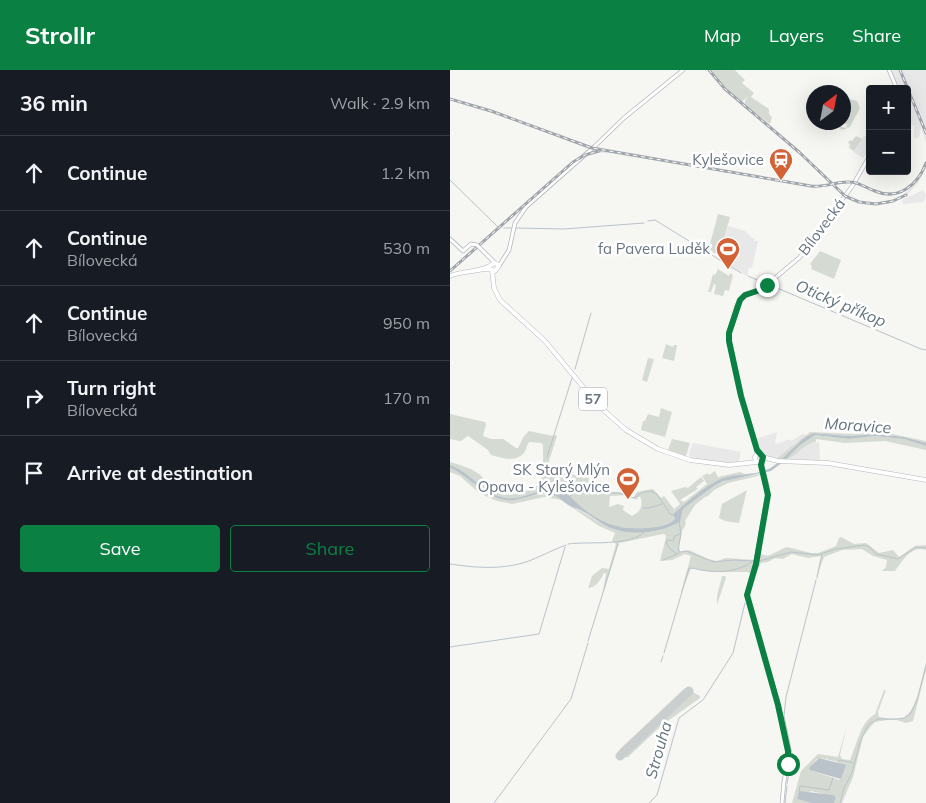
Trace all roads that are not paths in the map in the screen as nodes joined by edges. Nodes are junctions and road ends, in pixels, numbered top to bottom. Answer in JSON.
{"nodes":[{"id":1,"x":683,"y":70,"type":"edge"},
{"id":2,"x":890,"y":70,"type":"edge"},
{"id":3,"x":896,"y":85,"type":"edge"},
{"id":4,"x":866,"y":162,"type":"edge"},
{"id":5,"x":450,"y":239,"type":"edge"},
{"id":6,"x":494,"y":266,"type":"junction"},
{"id":7,"x":450,"y":276,"type":"edge"},
{"id":8,"x":759,"y":460,"type":"junction"},
{"id":9,"x":926,"y":480,"type":"edge"},
{"id":10,"x":782,"y":803,"type":"edge"}],
"edges":[{"from":1,"to":6,"type":"main road"},
{"from":2,"to":3,"type":"main road"},
{"from":4,"to":8,"type":"main road","name":"Bílovecká"},
{"from":5,"to":6,"type":"main road"},
{"from":6,"to":7,"type":"main road"},
{"from":6,"to":8,"type":"main road","number":"57"},
{"from":8,"to":9,"type":"main road"},
{"from":8,"to":10,"type":"main road","name":"Bílovecká"}]}
